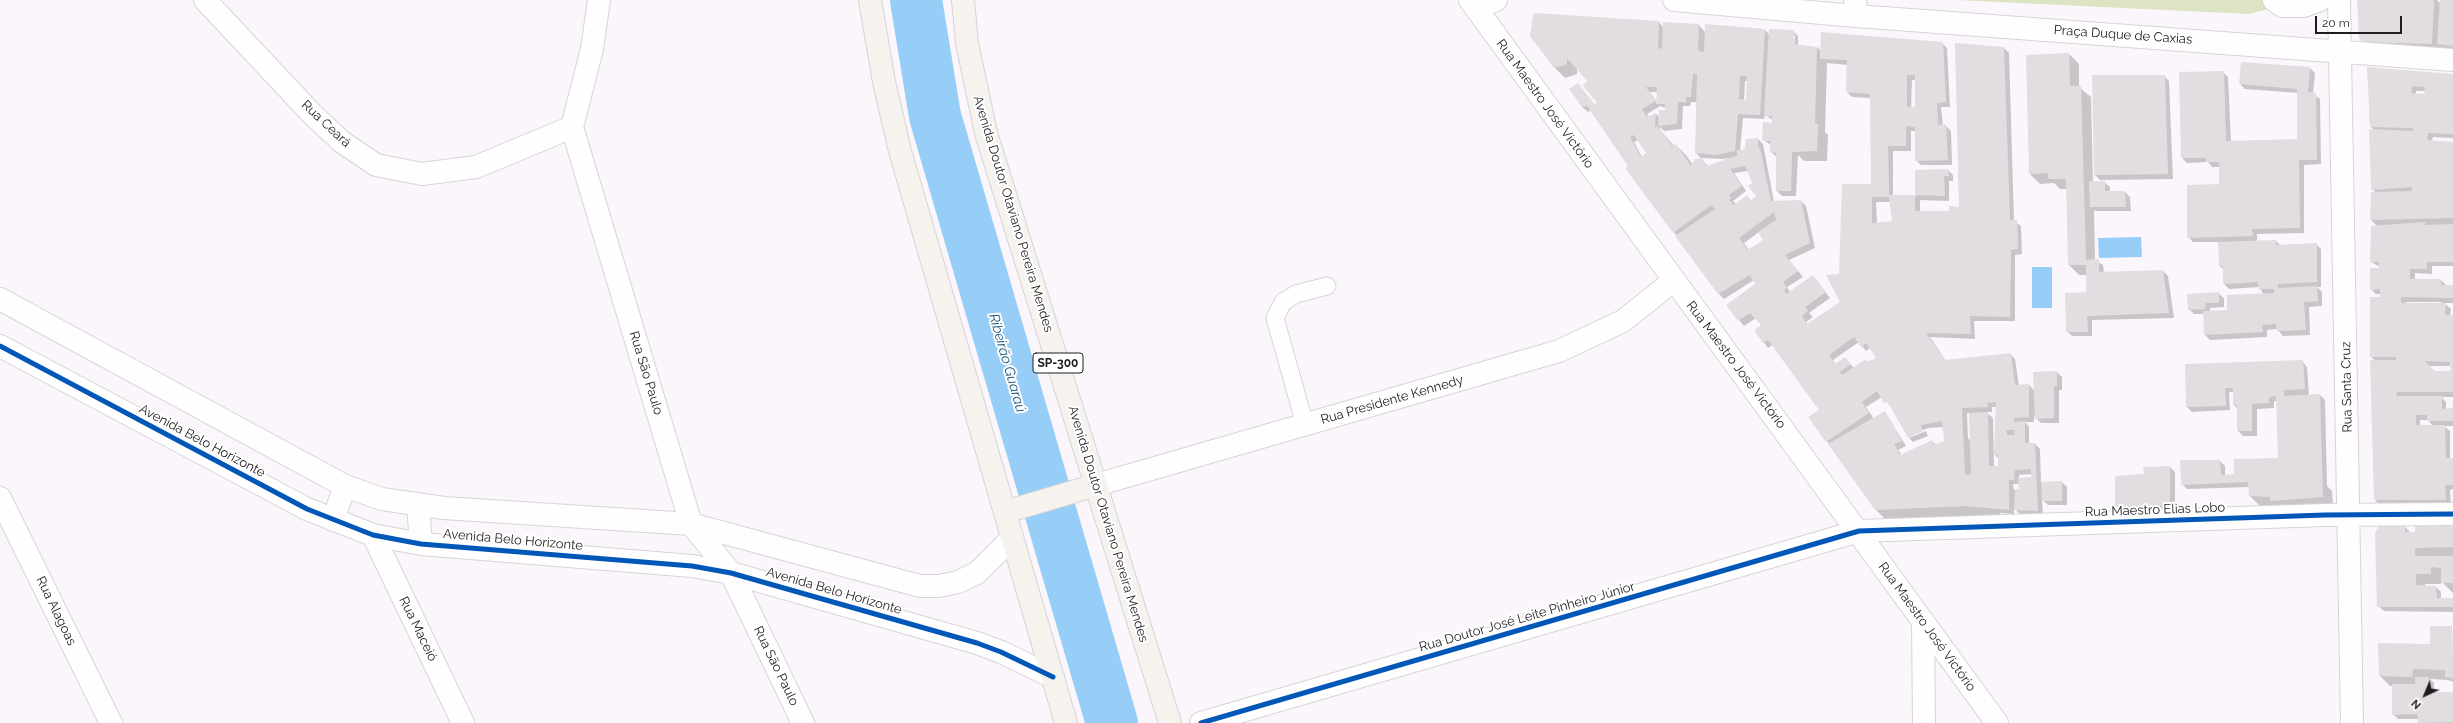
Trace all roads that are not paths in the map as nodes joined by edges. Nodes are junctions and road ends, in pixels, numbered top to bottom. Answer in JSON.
{"nodes":[{"id":1,"x":205,"y":0,"type":"edge"},
{"id":2,"x":599,"y":0,"type":"edge"},
{"id":3,"x":870,"y":0,"type":"edge"},
{"id":4,"x":963,"y":0,"type":"edge"},
{"id":5,"x":1496,"y":0,"type":"edge"},
{"id":6,"x":1674,"y":0,"type":"edge"},
{"id":7,"x":2274,"y":0,"type":"edge"},
{"id":8,"x":2320,"y":0,"type":"edge"},
{"id":9,"x":2339,"y":0,"type":"edge"},
{"id":10,"x":1473,"y":4,"type":"edge"},
{"id":11,"x":1855,"y":8,"type":"edge"},
{"id":12,"x":2340,"y":52,"type":"junction"},
{"id":13,"x":2453,"y":60,"type":"edge"},
{"id":14,"x":572,"y":127,"type":"junction"},
{"id":15,"x":1673,"y":281,"type":"junction"},
{"id":16,"x":1327,"y":286,"type":"dead end"},
{"id":17,"x":0,"y":299,"type":"edge"},
{"id":18,"x":0,"y":346,"type":"edge"},
{"id":19,"x":1305,"y":425,"type":"junction"},
{"id":20,"x":1096,"y":485,"type":"junction"},
{"id":21,"x":345,"y":486,"type":"junction"},
{"id":22,"x":0,"y":498,"type":"edge"},
{"id":23,"x":418,"y":504,"type":"junction"},
{"id":24,"x":1004,"y":512,"type":"junction"},
{"id":25,"x":2453,"y":514,"type":"edge"},
{"id":26,"x":2349,"y":515,"type":"junction"},
{"id":27,"x":333,"y":520,"type":"junction"},
{"id":28,"x":691,"y":524,"type":"junction"},
{"id":29,"x":1859,"y":531,"type":"junction"},
{"id":30,"x":373,"y":535,"type":"junction"},
{"id":31,"x":1012,"y":538,"type":"junction"},
{"id":32,"x":421,"y":544,"type":"junction"},
{"id":33,"x":731,"y":573,"type":"junction"},
{"id":34,"x":1923,"y":620,"type":"junction"},
{"id":35,"x":1053,"y":677,"type":"junction"},
{"id":36,"x":111,"y":723,"type":"edge"},
{"id":37,"x":463,"y":723,"type":"edge"},
{"id":38,"x":803,"y":723,"type":"edge"},
{"id":39,"x":1066,"y":723,"type":"edge"},
{"id":40,"x":1170,"y":723,"type":"edge"},
{"id":41,"x":1201,"y":723,"type":"edge"},
{"id":42,"x":1924,"y":723,"type":"edge"},
{"id":43,"x":1997,"y":723,"type":"edge"},
{"id":44,"x":2352,"y":723,"type":"edge"}],
"edges":[{"from":1,"to":14,"type":"street","name":"Rua Ceará"},
{"from":2,"to":14,"type":"street"},
{"from":3,"to":24,"type":"main road"},
{"from":4,"to":20,"type":"main road","name":"Avenida Doutor Otaviano Pereira Mendes","number":"SP-300"},
{"from":5,"to":10,"type":"street"},
{"from":6,"to":11,"type":"street","name":"Praça Duque de Caxias"},
{"from":7,"to":8,"type":"street"},
{"from":9,"to":12,"type":"street"},
{"from":10,"to":15,"type":"street","name":"Rua Maestro José Victório"},
{"from":11,"to":12,"type":"street","name":"Praça Duque de Caxias"},
{"from":12,"to":13,"type":"street","name":"Praça Duque de Caxias"},
{"from":12,"to":26,"type":"street","name":"Rua Santa Cruz"},
{"from":14,"to":28,"type":"street","name":"Rua São Paulo"},
{"from":15,"to":19,"type":"street","name":"Rua Presidente Kennedy"},
{"from":15,"to":29,"type":"street","name":"Rua Maestro José Victório"},
{"from":16,"to":19,"type":"lane"},
{"from":17,"to":21,"type":"street","name":"Avenida Belo Horizonte"},
{"from":18,"to":27,"type":"street","name":"Avenida Belo Horizonte"},
{"from":19,"to":20,"type":"street","name":"Rua Presidente Kennedy"},
{"from":20,"to":24,"type":"main road"},
{"from":20,"to":40,"type":"main road","name":"Avenida Doutor Otaviano Pereira Mendes","number":"SP-300"},
{"from":21,"to":23,"type":"street","name":"Avenida Belo Horizonte"},
{"from":21,"to":27,"type":"street"},
{"from":22,"to":36,"type":"street","name":"Rua Alagoas"},
{"from":23,"to":28,"type":"street","name":"Avenida Belo Horizonte"},
{"from":23,"to":32,"type":"street"},
{"from":24,"to":31,"type":"main road"},
{"from":25,"to":26,"type":"street","name":"Rua Maestro Elias Lobo"},
{"from":26,"to":29,"type":"street","name":"Rua Maestro Elias Lobo"},
{"from":26,"to":44,"type":"street","name":"Rua Santa Cruz"},
{"from":27,"to":30,"type":"street","name":"Avenida Belo Horizonte"},
{"from":28,"to":31,"type":"street","name":"Avenida Belo Horizonte"},
{"from":28,"to":33,"type":"street","name":"Rua São Paulo"},
{"from":29,"to":34,"type":"street","name":"Rua Maestro José Victório"},
{"from":29,"to":41,"type":"street","name":"Rua Doutor José Leite Pinheiro Júnior"},
{"from":30,"to":32,"type":"street","name":"Avenida Belo Horizonte"},
{"from":30,"to":37,"type":"street","name":"Rua Maceió"},
{"from":31,"to":35,"type":"main road"},
{"from":32,"to":33,"type":"street","name":"Avenida Belo Horizonte"},
{"from":33,"to":35,"type":"street","name":"Avenida Belo Horizonte"},
{"from":33,"to":38,"type":"street","name":"Rua São Paulo"},
{"from":34,"to":42,"type":"street"},
{"from":34,"to":43,"type":"street","name":"Rua Maestro José Victório"},
{"from":35,"to":39,"type":"main road"}]}
